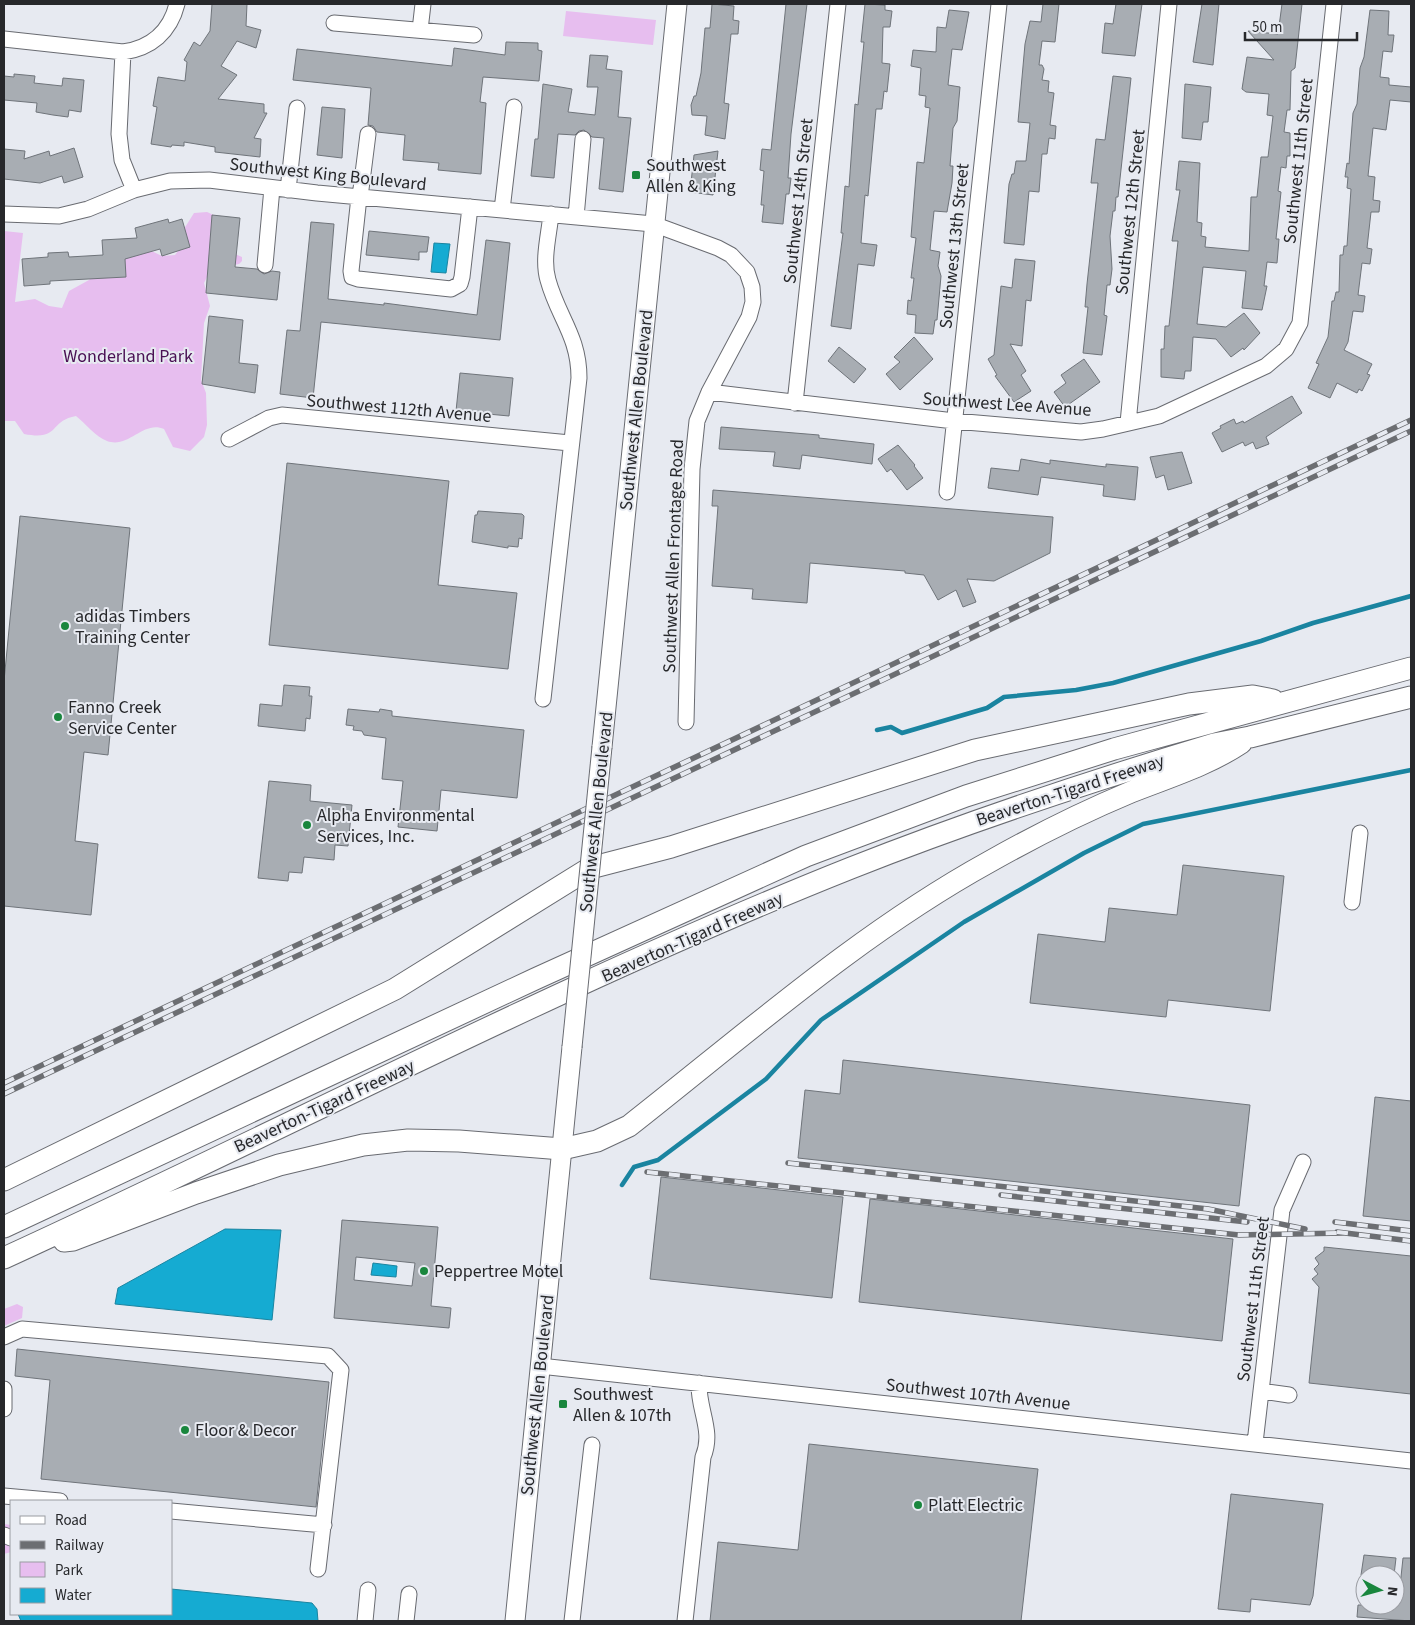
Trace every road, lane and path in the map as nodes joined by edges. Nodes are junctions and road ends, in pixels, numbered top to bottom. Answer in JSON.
{"nodes":[{"id":1,"x":177,"y":4,"type":"edge"},
{"id":2,"x":423,"y":4,"type":"edge"},
{"id":3,"x":674,"y":4,"type":"edge"},
{"id":4,"x":838,"y":4,"type":"edge"},
{"id":5,"x":999,"y":4,"type":"edge"},
{"id":6,"x":1169,"y":4,"type":"edge"},
{"id":7,"x":1334,"y":4,"type":"edge"},
{"id":8,"x":334,"y":23,"type":"dead end"},
{"id":9,"x":420,"y":30,"type":"junction"},
{"id":10,"x":474,"y":35,"type":"dead end"},
{"id":11,"x":4,"y":39,"type":"edge"},
{"id":12,"x":123,"y":52,"type":"junction"},
{"id":13,"x":514,"y":106,"type":"dead end"},
{"id":14,"x":297,"y":108,"type":"dead end"},
{"id":15,"x":368,"y":134,"type":"dead end"},
{"id":16,"x":583,"y":139,"type":"dead end"},
{"id":17,"x":272,"y":188,"type":"junction"},
{"id":18,"x":134,"y":190,"type":"junction"},
{"id":19,"x":288,"y":190,"type":"junction"},
{"id":20,"x":359,"y":197,"type":"junction"},
{"id":21,"x":470,"y":207,"type":"junction"},
{"id":22,"x":502,"y":210,"type":"junction"},
{"id":23,"x":4,"y":214,"type":"edge"},
{"id":24,"x":551,"y":214,"type":"junction"},
{"id":25,"x":576,"y":217,"type":"junction"},
{"id":26,"x":654,"y":224,"type":"junction"},
{"id":27,"x":264,"y":265,"type":"dead end"},
{"id":28,"x":1300,"y":323,"type":"joint"},
{"id":29,"x":709,"y":392,"type":"junction"},
{"id":30,"x":795,"y":403,"type":"junction"},
{"id":31,"x":954,"y":422,"type":"junction"},
{"id":32,"x":1128,"y":423,"type":"junction"},
{"id":33,"x":229,"y":439,"type":"dead end"},
{"id":34,"x":570,"y":443,"type":"junction"},
{"id":35,"x":947,"y":492,"type":"dead end"},
{"id":36,"x":1411,"y":668,"type":"edge"},
{"id":37,"x":1411,"y":696,"type":"edge"},
{"id":38,"x":543,"y":699,"type":"dead end"},
{"id":39,"x":1286,"y":702,"type":"junction"},
{"id":40,"x":686,"y":722,"type":"dead end"},
{"id":41,"x":1250,"y":737,"type":"junction"},
{"id":42,"x":1360,"y":833,"type":"dead end"},
{"id":43,"x":590,"y":868,"type":"junction"},
{"id":44,"x":1352,"y":902,"type":"dead end"},
{"id":45,"x":562,"y":1149,"type":"junction"},
{"id":46,"x":1303,"y":1162,"type":"dead end"},
{"id":47,"x":4,"y":1180,"type":"edge"},
{"id":48,"x":4,"y":1227,"type":"edge"},
{"id":49,"x":31,"y":1246,"type":"junction"},
{"id":50,"x":4,"y":1258,"type":"edge"},
{"id":51,"x":4,"y":1337,"type":"edge"},
{"id":52,"x":540,"y":1366,"type":"junction"},
{"id":53,"x":699,"y":1383,"type":"junction"},
{"id":54,"x":4,"y":1389,"type":"edge"},
{"id":55,"x":1261,"y":1391,"type":"junction"},
{"id":56,"x":1289,"y":1395,"type":"dead end"},
{"id":57,"x":4,"y":1409,"type":"edge"},
{"id":58,"x":592,"y":1444,"type":"dead end"},
{"id":59,"x":1255,"y":1444,"type":"junction"},
{"id":60,"x":1411,"y":1461,"type":"edge"},
{"id":61,"x":4,"y":1496,"type":"edge"},
{"id":62,"x":49,"y":1500,"type":"edge"},
{"id":63,"x":172,"y":1511,"type":"edge"},
{"id":64,"x":324,"y":1525,"type":"junction"},
{"id":65,"x":318,"y":1568,"type":"dead end"},
{"id":66,"x":368,"y":1590,"type":"dead end"},
{"id":67,"x":409,"y":1594,"type":"dead end"},
{"id":68,"x":365,"y":1621,"type":"edge"},
{"id":69,"x":406,"y":1621,"type":"edge"},
{"id":70,"x":515,"y":1621,"type":"edge"},
{"id":71,"x":572,"y":1621,"type":"edge"},
{"id":72,"x":685,"y":1621,"type":"edge"}],
"edges":[{"from":1,"to":12,"type":"street"},
{"from":2,"to":9,"type":"street"},
{"from":3,"to":26,"type":"main road","name":"Southwest Allen Boulevard"},
{"from":4,"to":30,"type":"street","name":"Southwest 14th Street"},
{"from":5,"to":31,"type":"street","name":"Southwest 13th Street"},
{"from":6,"to":32,"type":"street","name":"Southwest 12th Street"},
{"from":7,"to":28,"type":"street","name":"Southwest 11th Street"},
{"from":8,"to":9,"type":"street"},
{"from":9,"to":10,"type":"street"},
{"from":11,"to":12,"type":"street"},
{"from":12,"to":18,"type":"street"},
{"from":13,"to":22,"type":"street"},
{"from":14,"to":19,"type":"street"},
{"from":15,"to":20,"type":"street"},
{"from":16,"to":25,"type":"street"},
{"from":17,"to":18,"type":"street","name":"Southwest King Boulevard"},
{"from":17,"to":19,"type":"street","name":"Southwest King Boulevard"},
{"from":17,"to":27,"type":"street"},
{"from":18,"to":23,"type":"street","name":"Southwest King Boulevard"},
{"from":19,"to":20,"type":"street","name":"Southwest King Boulevard"},
{"from":20,"to":21,"type":"street","name":"Southwest King Boulevard"},
{"from":20,"to":21,"type":"street"},
{"from":21,"to":22,"type":"street","name":"Southwest King Boulevard"},
{"from":22,"to":24,"type":"street","name":"Southwest King Boulevard"},
{"from":24,"to":25,"type":"street","name":"Southwest King Boulevard"},
{"from":24,"to":34,"type":"street"},
{"from":25,"to":26,"type":"street","name":"Southwest King Boulevard"},
{"from":26,"to":29,"type":"street","name":"Southwest Allen Frontage Road"},
{"from":26,"to":43,"type":"main road","name":"Southwest Allen Boulevard","bridge":true},
{"from":28,"to":32,"type":"street","name":"Southwest Lee Avenue"},
{"from":29,"to":30,"type":"street","name":"Southwest Lee Avenue"},
{"from":29,"to":40,"type":"street","name":"Southwest Allen Frontage Road"},
{"from":30,"to":31,"type":"street","name":"Southwest Lee Avenue"},
{"from":31,"to":32,"type":"street","name":"Southwest Lee Avenue"},
{"from":31,"to":35,"type":"street","name":"Southwest 13th Street"},
{"from":33,"to":34,"type":"street","name":"Southwest 112th Avenue"},
{"from":34,"to":38,"type":"street"},
{"from":36,"to":39,"type":"highway","name":"Beaverton-Tigard Freeway"},
{"from":37,"to":41,"type":"highway","name":"Beaverton-Tigard Freeway"},
{"from":39,"to":43,"type":"highway"},
{"from":39,"to":48,"type":"highway","name":"Beaverton-Tigard Freeway"},
{"from":41,"to":45,"type":"highway"},
{"from":41,"to":49,"type":"highway","name":"Beaverton-Tigard Freeway"},
{"from":42,"to":44,"type":"street"},
{"from":43,"to":45,"type":"main road","name":"Southwest Allen Boulevard","bridge":true},
{"from":43,"to":47,"type":"highway"},
{"from":45,"to":49,"type":"highway"},
{"from":45,"to":52,"type":"main road","name":"Southwest Allen Boulevard"},
{"from":46,"to":55,"type":"street","name":"Southwest 11th Street"},
{"from":49,"to":50,"type":"highway","name":"Beaverton-Tigard Freeway"},
{"from":51,"to":64,"type":"street"},
{"from":52,"to":53,"type":"street","name":"Southwest 107th Avenue"},
{"from":52,"to":70,"type":"main road","name":"Southwest Allen Boulevard"},
{"from":53,"to":59,"type":"street","name":"Southwest 107th Avenue"},
{"from":53,"to":72,"type":"street"},
{"from":54,"to":57,"type":"street"},
{"from":55,"to":56,"type":"street"},
{"from":55,"to":59,"type":"street","name":"Southwest 11th Street"},
{"from":58,"to":71,"type":"street"},
{"from":59,"to":60,"type":"street","name":"Southwest 107th Avenue"},
{"from":61,"to":62,"type":"street"},
{"from":63,"to":64,"type":"street"},
{"from":64,"to":65,"type":"street"},
{"from":66,"to":68,"type":"street"},
{"from":67,"to":69,"type":"street"}]}
